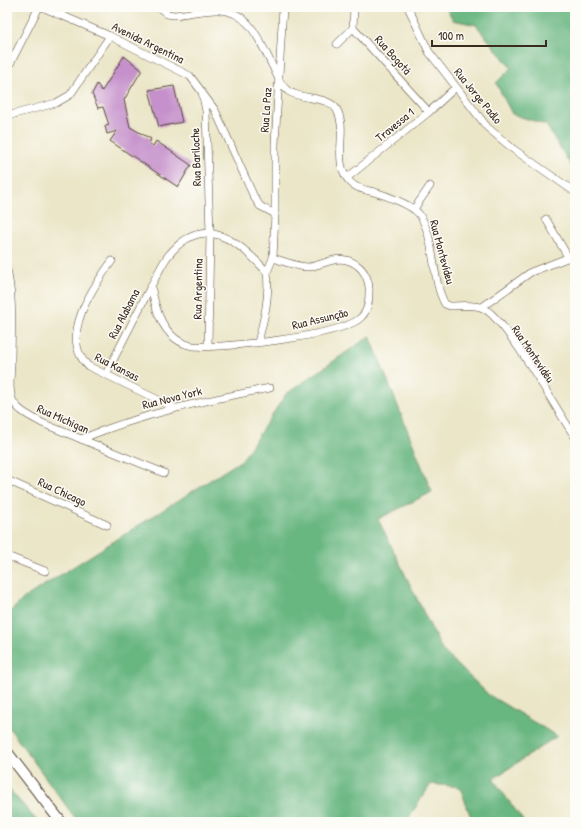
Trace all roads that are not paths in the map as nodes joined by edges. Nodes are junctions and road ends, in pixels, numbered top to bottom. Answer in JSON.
{"nodes":[{"id":1,"x":41,"y":7,"type":"edge"},
{"id":2,"x":66,"y":7,"type":"edge"},
{"id":3,"x":159,"y":7,"type":"edge"},
{"id":4,"x":283,"y":7,"type":"edge"},
{"id":5,"x":354,"y":7,"type":"edge"},
{"id":6,"x":408,"y":7,"type":"edge"},
{"id":7,"x":57,"y":14,"type":"junction"},
{"id":8,"x":354,"y":28,"type":"junction"},
{"id":9,"x":110,"y":36,"type":"junction"},
{"id":10,"x":337,"y":44,"type":"dead end"},
{"id":11,"x":7,"y":70,"type":"edge"},
{"id":12,"x":279,"y":79,"type":"junction"},
{"id":13,"x":196,"y":83,"type":"joint"},
{"id":14,"x":455,"y":88,"type":"junction"},
{"id":15,"x":202,"y":92,"type":"junction"},
{"id":16,"x":429,"y":112,"type":"junction"},
{"id":17,"x":7,"y":116,"type":"edge"},
{"id":18,"x":348,"y":177,"type":"junction"},
{"id":19,"x":430,"y":186,"type":"dead end"},
{"id":20,"x":575,"y":192,"type":"edge"},
{"id":21,"x":414,"y":209,"type":"junction"},
{"id":22,"x":275,"y":214,"type":"junction"},
{"id":23,"x":546,"y":219,"type":"dead end"},
{"id":24,"x":210,"y":232,"type":"junction"},
{"id":25,"x":571,"y":256,"type":"edge"},
{"id":26,"x":273,"y":258,"type":"junction"},
{"id":27,"x":112,"y":261,"type":"dead end"},
{"id":28,"x":7,"y":270,"type":"edge"},
{"id":29,"x":266,"y":272,"type":"junction"},
{"id":30,"x":151,"y":286,"type":"junction"},
{"id":31,"x":482,"y":308,"type":"junction"},
{"id":32,"x":258,"y":342,"type":"junction"},
{"id":33,"x":208,"y":346,"type":"junction"},
{"id":34,"x":106,"y":374,"type":"junction"},
{"id":35,"x":270,"y":388,"type":"dead end"},
{"id":36,"x":176,"y":408,"type":"junction"},
{"id":37,"x":575,"y":437,"type":"edge"},
{"id":38,"x":81,"y":439,"type":"junction"},
{"id":39,"x":164,"y":473,"type":"dead end"},
{"id":40,"x":7,"y":480,"type":"edge"},
{"id":41,"x":107,"y":525,"type":"dead end"},
{"id":42,"x":7,"y":556,"type":"edge"},
{"id":43,"x":45,"y":571,"type":"dead end"},
{"id":44,"x":7,"y":752,"type":"edge"},
{"id":45,"x":61,"y":822,"type":"edge"}],
"edges":[{"from":1,"to":7,"type":"street","name":"Avenida Argentina"},
{"from":1,"to":11,"type":"street"},
{"from":2,"to":7,"type":"street"},
{"from":3,"to":12,"type":"street"},
{"from":4,"to":12,"type":"street","name":"Rua La Paz"},
{"from":5,"to":8,"type":"street"},
{"from":6,"to":14,"type":"street","name":"Rua Jorge Padlo"},
{"from":7,"to":9,"type":"street","name":"Avenida Argentina"},
{"from":8,"to":10,"type":"street"},
{"from":8,"to":16,"type":"street","name":"Rua Bogotá"},
{"from":9,"to":13,"type":"street","name":"Avenida Argentina"},
{"from":9,"to":17,"type":"street"},
{"from":12,"to":18,"type":"street"},
{"from":12,"to":22,"type":"street","name":"Rua La Paz"},
{"from":13,"to":15,"type":"street","name":"Rua Bariloche"},
{"from":14,"to":16,"type":"street","name":"Travessa 1"},
{"from":14,"to":20,"type":"street","name":"Rua Jorge Padlo"},
{"from":15,"to":22,"type":"street"},
{"from":15,"to":24,"type":"street","name":"Rua Bariloche"},
{"from":16,"to":18,"type":"street","name":"Travessa 1"},
{"from":18,"to":21,"type":"street"},
{"from":19,"to":21,"type":"street"},
{"from":21,"to":31,"type":"street","name":"Rua Montevídeu"},
{"from":22,"to":26,"type":"street"},
{"from":23,"to":25,"type":"street"},
{"from":24,"to":29,"type":"street"},
{"from":24,"to":30,"type":"street","name":"Rua Alabama"},
{"from":24,"to":33,"type":"street","name":"Rua Argentina"},
{"from":25,"to":31,"type":"street"},
{"from":26,"to":29,"type":"street"},
{"from":26,"to":32,"type":"street","name":"Rua Assunção"},
{"from":27,"to":34,"type":"street","name":"Rua Kansas"},
{"from":28,"to":38,"type":"street","name":"Rua Michigan"},
{"from":29,"to":32,"type":"street"},
{"from":30,"to":33,"type":"street","name":"Rua Assunção"},
{"from":30,"to":34,"type":"street","name":"Rua Alabama"},
{"from":31,"to":37,"type":"street","name":"Rua Montevidéu"},
{"from":32,"to":33,"type":"street","name":"Rua Assunção"},
{"from":34,"to":36,"type":"street","name":"Rua Kansas"},
{"from":35,"to":36,"type":"street","name":"Rua Nova York"},
{"from":36,"to":38,"type":"street","name":"Rua Nova York"},
{"from":38,"to":39,"type":"street","name":"Rua Michigan"},
{"from":40,"to":41,"type":"street","name":"Rua Chicago"},
{"from":42,"to":43,"type":"street"},
{"from":44,"to":45,"type":"main road"}]}
